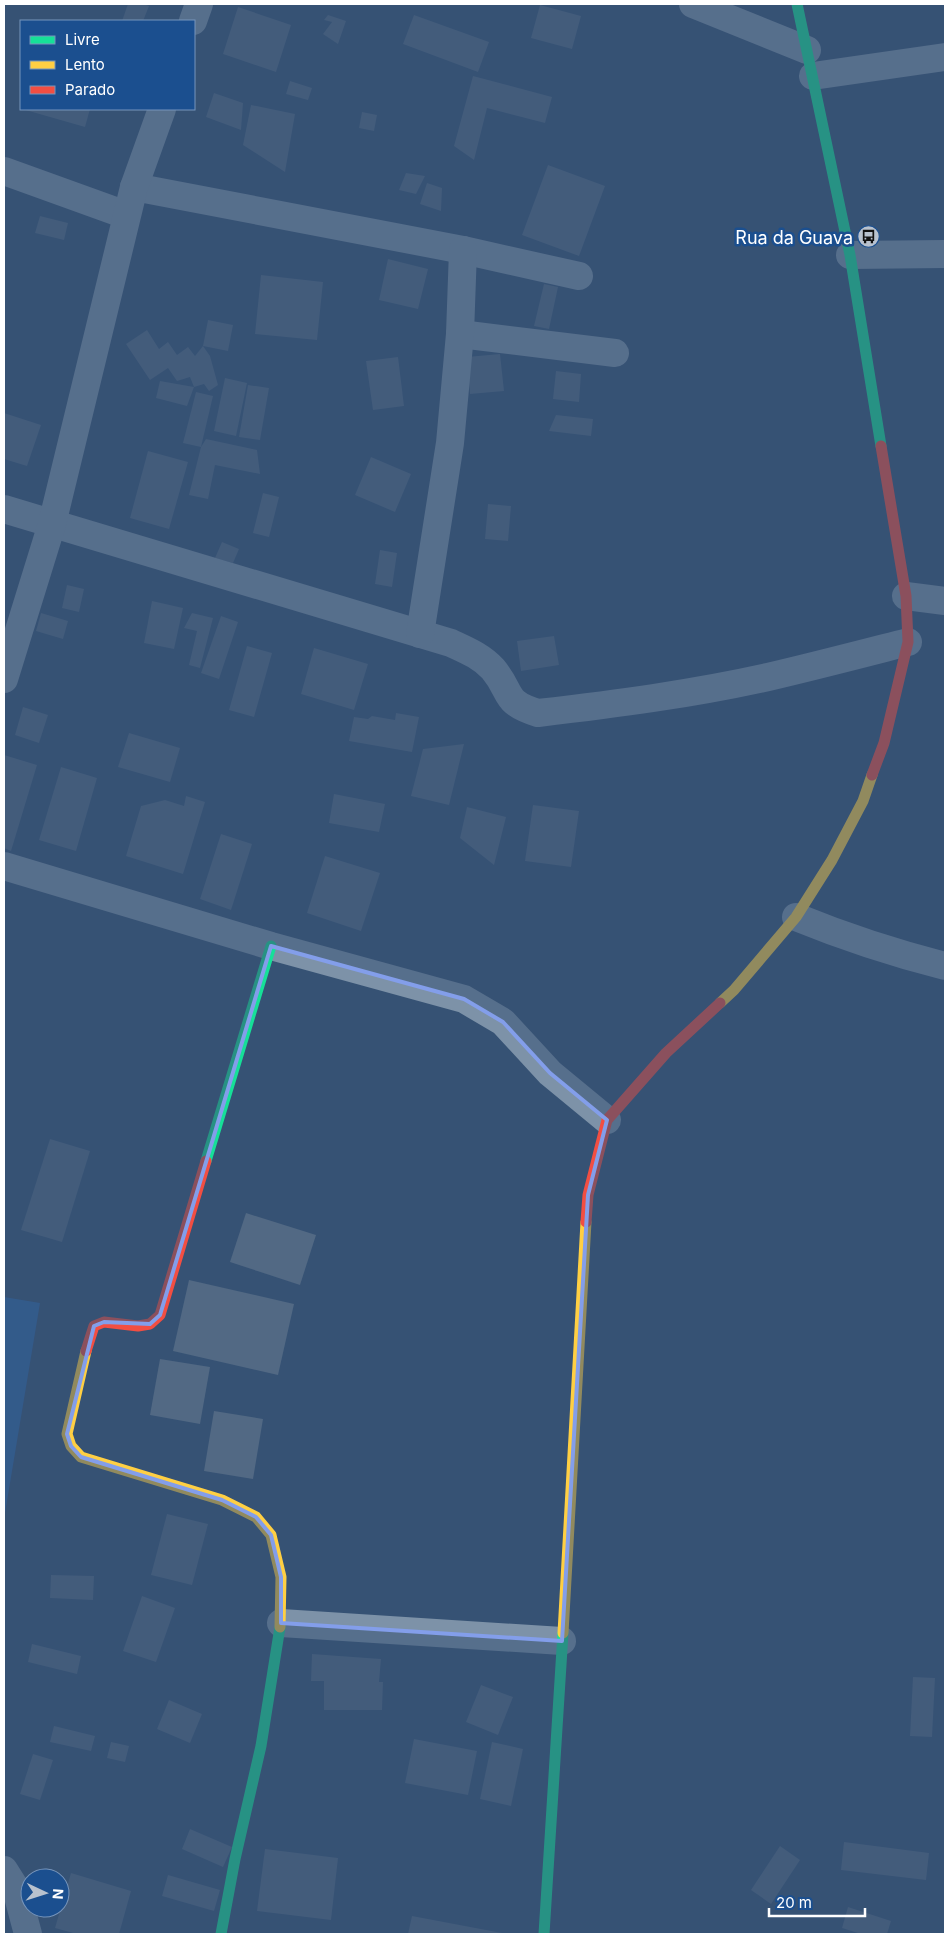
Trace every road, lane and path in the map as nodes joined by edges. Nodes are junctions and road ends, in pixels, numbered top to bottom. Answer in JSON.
{"nodes":[{"id":1,"x":200,"y":4,"type":"edge"},
{"id":2,"x":693,"y":4,"type":"edge"},
{"id":3,"x":797,"y":4,"type":"edge"},
{"id":4,"x":193,"y":20,"type":"edge"},
{"id":5,"x":945,"y":57,"type":"edge"},
{"id":6,"x":810,"y":63,"type":"junction"},
{"id":7,"x":162,"y":110,"type":"edge"},
{"id":8,"x":4,"y":171,"type":"edge"},
{"id":9,"x":134,"y":187,"type":"junction"},
{"id":10,"x":126,"y":216,"type":"junction"},
{"id":11,"x":463,"y":250,"type":"junction"},
{"id":12,"x":945,"y":254,"type":"edge"},
{"id":13,"x":850,"y":255,"type":"junction"},
{"id":14,"x":579,"y":276,"type":"dead end"},
{"id":15,"x":460,"y":334,"type":"junction"},
{"id":16,"x":616,"y":353,"type":"dead end"},
{"id":17,"x":4,"y":509,"type":"edge"},
{"id":18,"x":52,"y":524,"type":"junction"},
{"id":19,"x":906,"y":596,"type":"junction"},
{"id":20,"x":945,"y":601,"type":"edge"},
{"id":21,"x":420,"y":634,"type":"junction"},
{"id":22,"x":908,"y":642,"type":"junction"},
{"id":23,"x":4,"y":679,"type":"edge"},
{"id":24,"x":4,"y":866,"type":"edge"},
{"id":25,"x":796,"y":917,"type":"junction"},
{"id":26,"x":271,"y":946,"type":"junction"},
{"id":27,"x":945,"y":966,"type":"edge"},
{"id":28,"x":607,"y":1120,"type":"junction"},
{"id":29,"x":281,"y":1623,"type":"junction"},
{"id":30,"x":562,"y":1641,"type":"junction"},
{"id":31,"x":4,"y":1870,"type":"edge"},
{"id":32,"x":28,"y":1934,"type":"edge"},
{"id":33,"x":221,"y":1934,"type":"edge"},
{"id":34,"x":544,"y":1934,"type":"edge"}],
"edges":[{"from":1,"to":4,"type":"street"},
{"from":2,"to":6,"type":"street"},
{"from":3,"to":6,"type":"street"},
{"from":5,"to":6,"type":"street"},
{"from":6,"to":13,"type":"street"},
{"from":7,"to":9,"type":"street"},
{"from":8,"to":10,"type":"street"},
{"from":9,"to":10,"type":"street"},
{"from":9,"to":11,"type":"street"},
{"from":10,"to":18,"type":"street"},
{"from":11,"to":14,"type":"street"},
{"from":11,"to":15,"type":"street"},
{"from":12,"to":13,"type":"street"},
{"from":13,"to":19,"type":"street"},
{"from":15,"to":16,"type":"street"},
{"from":15,"to":21,"type":"street"},
{"from":17,"to":18,"type":"street"},
{"from":18,"to":21,"type":"street"},
{"from":18,"to":23,"type":"street"},
{"from":19,"to":20,"type":"street"},
{"from":19,"to":22,"type":"street"},
{"from":21,"to":22,"type":"street"},
{"from":22,"to":25,"type":"street"},
{"from":24,"to":26,"type":"street"},
{"from":25,"to":27,"type":"street"},
{"from":25,"to":28,"type":"street"},
{"from":26,"to":28,"type":"street"},
{"from":26,"to":29,"type":"street"},
{"from":28,"to":30,"type":"street"},
{"from":29,"to":30,"type":"street"},
{"from":29,"to":33,"type":"street"},
{"from":30,"to":34,"type":"street"},
{"from":31,"to":32,"type":"street"}]}
